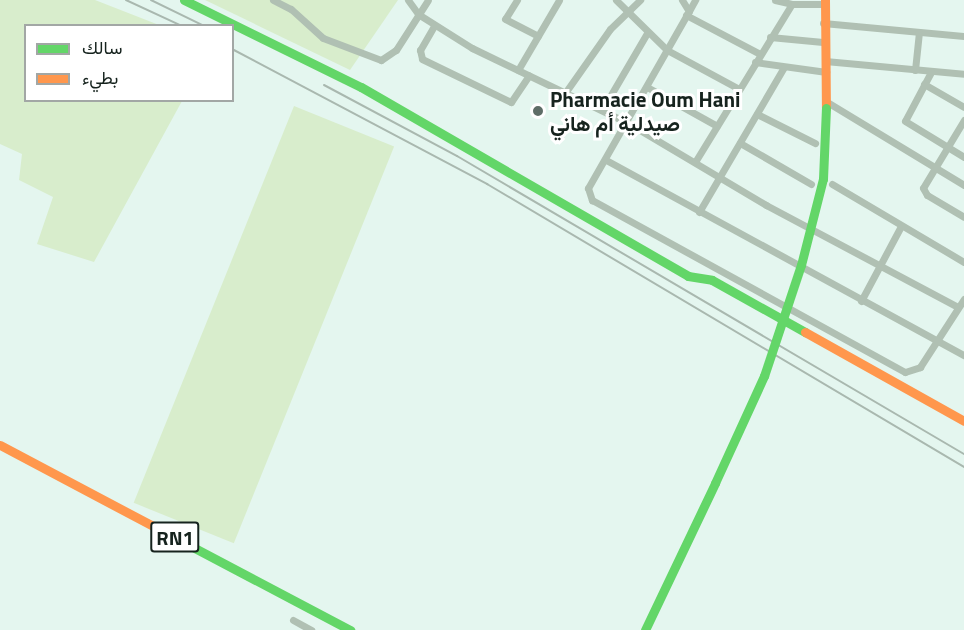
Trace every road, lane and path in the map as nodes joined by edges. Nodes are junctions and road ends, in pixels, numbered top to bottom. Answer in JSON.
{"nodes":[{"id":1,"x":184,"y":0,"type":"edge"},
{"id":2,"x":273,"y":0,"type":"edge"},
{"id":3,"x":408,"y":0,"type":"edge"},
{"id":4,"x":428,"y":0,"type":"edge"},
{"id":5,"x":517,"y":0,"type":"edge"},
{"id":6,"x":559,"y":0,"type":"edge"},
{"id":7,"x":616,"y":0,"type":"edge"},
{"id":8,"x":640,"y":0,"type":"edge"},
{"id":9,"x":682,"y":0,"type":"edge"},
{"id":10,"x":694,"y":0,"type":"edge"},
{"id":11,"x":775,"y":0,"type":"edge"},
{"id":12,"x":824,"y":2,"type":"edge"},
{"id":13,"x":792,"y":4,"type":"junction"},
{"id":14,"x":625,"y":11,"type":"junction"},
{"id":15,"x":687,"y":13,"type":"junction"},
{"id":16,"x":418,"y":14,"type":"junction"},
{"id":17,"x":823,"y":23,"type":"junction"},
{"id":18,"x":233,"y":24,"type":"edge"},
{"id":19,"x":234,"y":25,"type":"edge"},
{"id":20,"x":434,"y":26,"type":"junction"},
{"id":21,"x":919,"y":32,"type":"junction"},
{"id":22,"x":647,"y":33,"type":"junction"},
{"id":23,"x":538,"y":36,"type":"junction"},
{"id":24,"x":964,"y":36,"type":"edge"},
{"id":25,"x":770,"y":38,"type":"junction"},
{"id":26,"x":823,"y":42,"type":"junction"},
{"id":27,"x":667,"y":50,"type":"junction"},
{"id":28,"x":760,"y":54,"type":"junction"},
{"id":29,"x":825,"y":61,"type":"junction"},
{"id":30,"x":755,"y":62,"type":"junction"},
{"id":31,"x":784,"y":67,"type":"junction"},
{"id":32,"x":518,"y":70,"type":"junction"},
{"id":33,"x":915,"y":70,"type":"junction"},
{"id":34,"x":826,"y":72,"type":"junction"},
{"id":35,"x":931,"y":72,"type":"junction"},
{"id":36,"x":964,"y":74,"type":"edge"},
{"id":37,"x":529,"y":75,"type":"junction"},
{"id":38,"x":924,"y":84,"type":"junction"},
{"id":39,"x":647,"y":87,"type":"junction"},
{"id":40,"x":739,"y":89,"type":"junction"},
{"id":41,"x":565,"y":93,"type":"junction"},
{"id":42,"x":827,"y":105,"type":"junction"},
{"id":43,"x":964,"y":107,"type":"edge"},
{"id":44,"x":602,"y":110,"type":"junction"},
{"id":45,"x":757,"y":114,"type":"junction"},
{"id":46,"x":964,"y":120,"type":"edge"},
{"id":47,"x":628,"y":123,"type":"junction"},
{"id":48,"x":717,"y":126,"type":"junction"},
{"id":49,"x":740,"y":143,"type":"junction"},
{"id":50,"x":815,"y":143,"type":"dead end"},
{"id":51,"x":945,"y":147,"type":"junction"},
{"id":52,"x":964,"y":158,"type":"edge"},
{"id":53,"x":606,"y":160,"type":"junction"},
{"id":54,"x":695,"y":162,"type":"junction"},
{"id":55,"x":933,"y":167,"type":"junction"},
{"id":56,"x":720,"y":178,"type":"junction"},
{"id":57,"x":811,"y":184,"type":"dead end"},
{"id":58,"x":832,"y":184,"type":"dead end"},
{"id":59,"x":964,"y":185,"type":"edge"},
{"id":60,"x":699,"y":212,"type":"junction"},
{"id":61,"x":964,"y":215,"type":"edge"},
{"id":62,"x":901,"y":226,"type":"junction"},
{"id":63,"x":964,"y":262,"type":"edge"},
{"id":64,"x":879,"y":265,"type":"junction"},
{"id":65,"x":964,"y":299,"type":"edge"},
{"id":66,"x":861,"y":301,"type":"junction"},
{"id":67,"x":958,"y":307,"type":"junction"},
{"id":68,"x":936,"y":343,"type":"junction"},
{"id":69,"x":964,"y":355,"type":"edge"},
{"id":70,"x":964,"y":421,"type":"edge"},
{"id":71,"x":0,"y":446,"type":"edge"},
{"id":72,"x":292,"y":620,"type":"dead end"},
{"id":73,"x":311,"y":630,"type":"edge"},
{"id":74,"x":350,"y":630,"type":"edge"},
{"id":75,"x":645,"y":630,"type":"edge"}],
"edges":[{"from":1,"to":18,"type":"street"},
{"from":2,"to":16,"type":"street"},
{"from":3,"to":16,"type":"street"},
{"from":4,"to":16,"type":"street"},
{"from":5,"to":23,"type":"street"},
{"from":6,"to":23,"type":"street"},
{"from":7,"to":14,"type":"street"},
{"from":8,"to":14,"type":"street"},
{"from":9,"to":15,"type":"street"},
{"from":10,"to":15,"type":"street"},
{"from":11,"to":13,"type":"street"},
{"from":12,"to":13,"type":"street"},
{"from":12,"to":17,"type":"street"},
{"from":13,"to":25,"type":"street"},
{"from":14,"to":22,"type":"street"},
{"from":14,"to":41,"type":"street"},
{"from":15,"to":27,"type":"street"},
{"from":15,"to":28,"type":"street"},
{"from":16,"to":20,"type":"street"},
{"from":17,"to":21,"type":"street"},
{"from":17,"to":26,"type":"street"},
{"from":19,"to":70,"type":"street"},
{"from":20,"to":32,"type":"street"},
{"from":20,"to":37,"type":"street"},
{"from":21,"to":24,"type":"street"},
{"from":21,"to":33,"type":"street"},
{"from":22,"to":27,"type":"street"},
{"from":22,"to":44,"type":"street"},
{"from":23,"to":32,"type":"street"},
{"from":25,"to":26,"type":"street"},
{"from":25,"to":28,"type":"street"},
{"from":26,"to":29,"type":"street"},
{"from":27,"to":39,"type":"street"},
{"from":27,"to":40,"type":"street"},
{"from":28,"to":30,"type":"street"},
{"from":29,"to":33,"type":"street"},
{"from":29,"to":34,"type":"street"},
{"from":30,"to":31,"type":"street"},
{"from":30,"to":40,"type":"street"},
{"from":31,"to":34,"type":"street"},
{"from":31,"to":45,"type":"street"},
{"from":32,"to":37,"type":"street"},
{"from":33,"to":35,"type":"street"},
{"from":34,"to":42,"type":"street"},
{"from":35,"to":36,"type":"street"},
{"from":35,"to":38,"type":"street"},
{"from":37,"to":41,"type":"street"},
{"from":38,"to":43,"type":"street"},
{"from":38,"to":51,"type":"street"},
{"from":39,"to":47,"type":"street"},
{"from":39,"to":48,"type":"street"},
{"from":40,"to":48,"type":"street"},
{"from":41,"to":44,"type":"street"},
{"from":42,"to":55,"type":"street"},
{"from":42,"to":75,"type":"street","bridge":true},
{"from":44,"to":47,"type":"street"},
{"from":45,"to":49,"type":"street"},
{"from":45,"to":50,"type":"street"},
{"from":46,"to":51,"type":"street"},
{"from":47,"to":53,"type":"street"},
{"from":47,"to":54,"type":"street"},
{"from":48,"to":54,"type":"street"},
{"from":49,"to":56,"type":"street"},
{"from":49,"to":57,"type":"street"},
{"from":51,"to":52,"type":"street"},
{"from":51,"to":55,"type":"street"},
{"from":53,"to":60,"type":"street"},
{"from":53,"to":68,"type":"street"},
{"from":54,"to":56,"type":"street"},
{"from":55,"to":59,"type":"street"},
{"from":55,"to":61,"type":"street"},
{"from":56,"to":60,"type":"street"},
{"from":56,"to":64,"type":"street"},
{"from":58,"to":62,"type":"street"},
{"from":60,"to":66,"type":"street"},
{"from":62,"to":63,"type":"street"},
{"from":62,"to":64,"type":"street"},
{"from":64,"to":66,"type":"street"},
{"from":64,"to":67,"type":"street"},
{"from":65,"to":67,"type":"street"},
{"from":66,"to":68,"type":"street"},
{"from":67,"to":68,"type":"street"},
{"from":68,"to":69,"type":"street"},
{"from":71,"to":74,"type":"street","number":"RN1"},
{"from":72,"to":73,"type":"street"}]}
